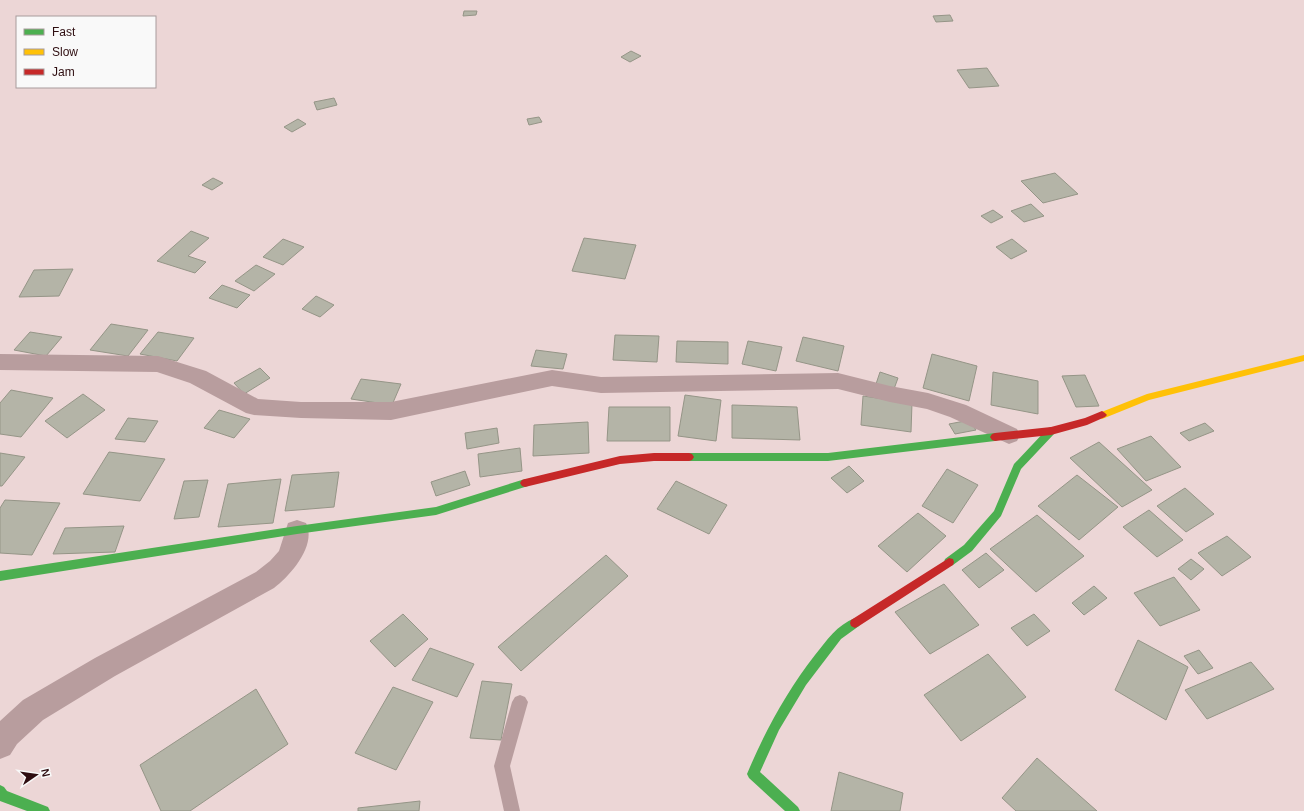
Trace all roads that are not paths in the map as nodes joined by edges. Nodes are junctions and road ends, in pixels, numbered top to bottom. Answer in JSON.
{"nodes":[{"id":1,"x":1304,"y":358,"type":"edge"},
{"id":2,"x":0,"y":362,"type":"edge"},
{"id":3,"x":1051,"y":431,"type":"junction"},
{"id":4,"x":1009,"y":435,"type":"junction"},
{"id":5,"x":297,"y":530,"type":"junction"},
{"id":6,"x":0,"y":576,"type":"edge"},
{"id":7,"x":520,"y":702,"type":"dead end"},
{"id":8,"x":0,"y":745,"type":"edge"},
{"id":9,"x":0,"y":791,"type":"edge"},
{"id":10,"x":44,"y":811,"type":"edge"},
{"id":11,"x":512,"y":811,"type":"edge"},
{"id":12,"x":794,"y":811,"type":"edge"}],
"edges":[{"from":1,"to":3,"type":"street"},
{"from":2,"to":4,"type":"street"},
{"from":3,"to":4,"type":"street"},
{"from":3,"to":12,"type":"street"},
{"from":4,"to":5,"type":"street"},
{"from":5,"to":6,"type":"street"},
{"from":5,"to":8,"type":"street"},
{"from":7,"to":11,"type":"lane"},
{"from":9,"to":10,"type":"street"}]}
